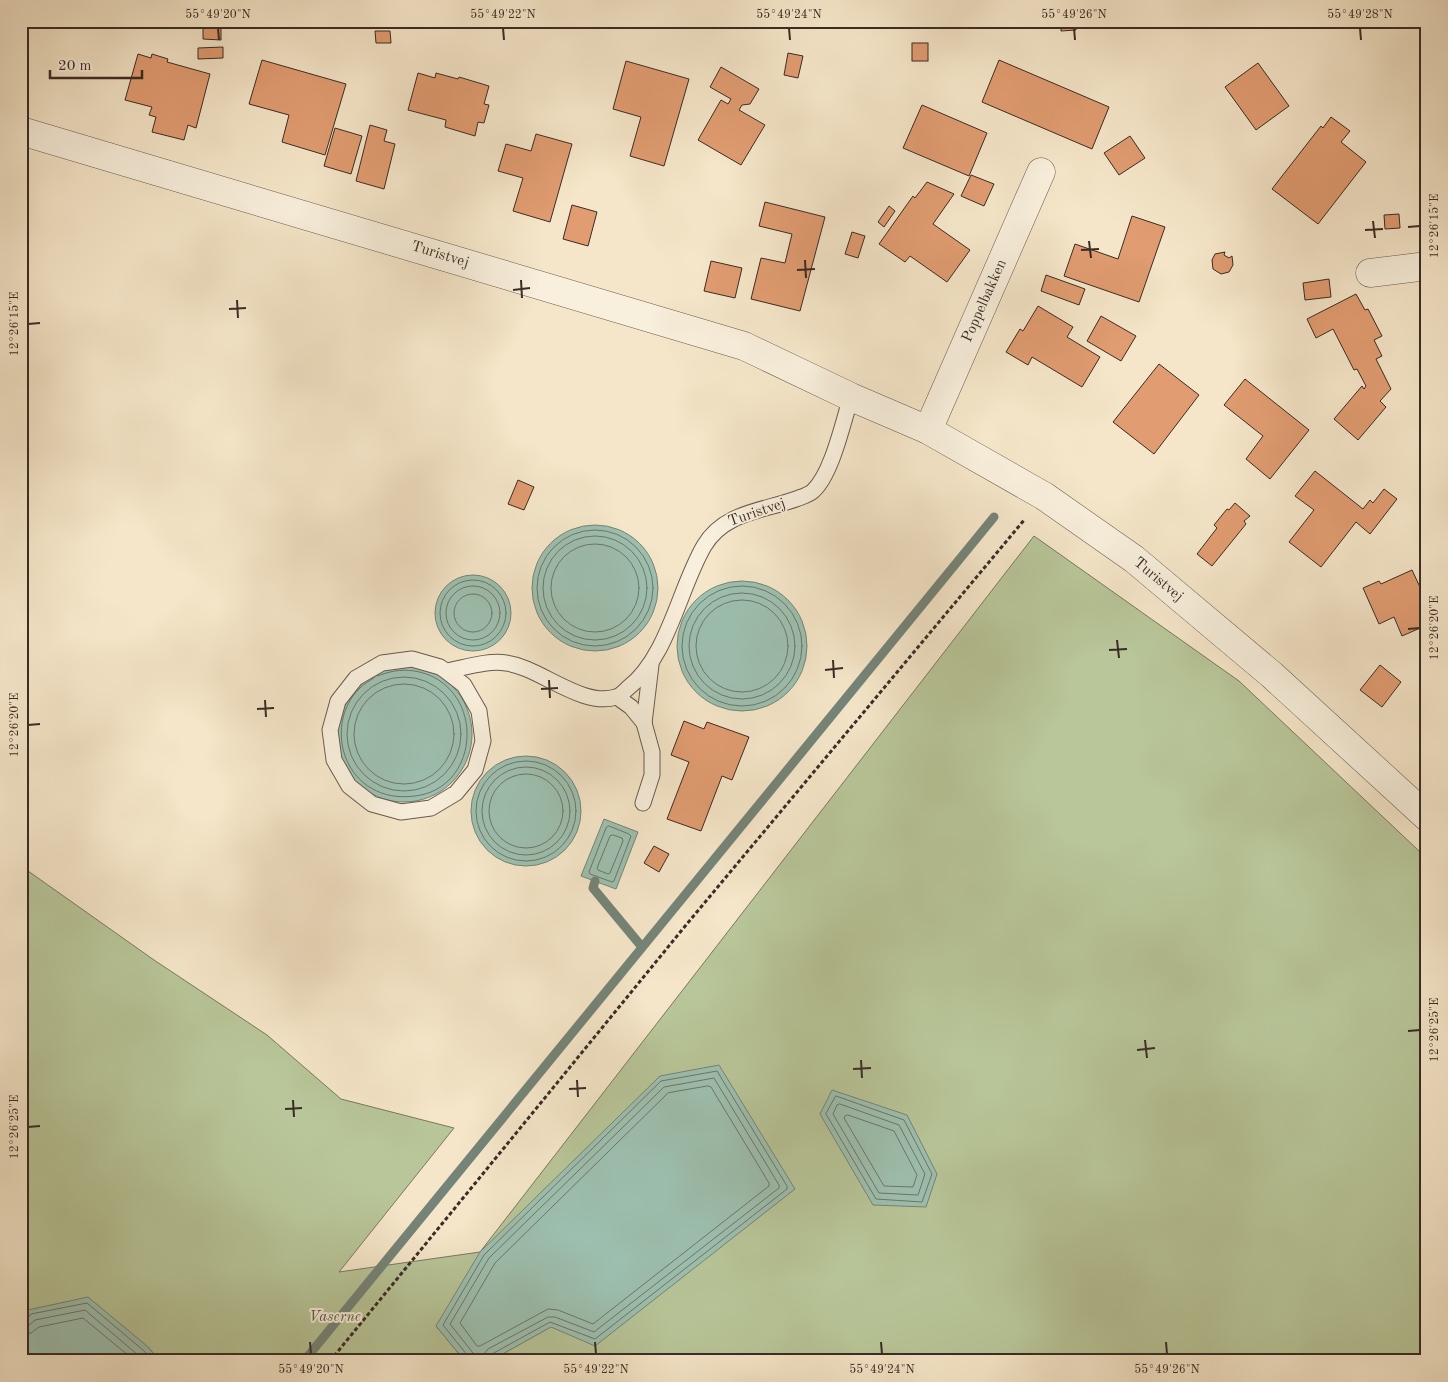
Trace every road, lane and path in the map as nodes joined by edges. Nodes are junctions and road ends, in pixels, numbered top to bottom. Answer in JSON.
{"nodes":[{"id":1,"x":21,"y":131,"type":"edge"},
{"id":2,"x":1042,"y":172,"type":"dead end"},
{"id":3,"x":1427,"y":266,"type":"edge"},
{"id":4,"x":1370,"y":273,"type":"dead end"},
{"id":5,"x":851,"y":397,"type":"junction"},
{"id":6,"x":928,"y":430,"type":"junction"},
{"id":7,"x":1044,"y":496,"type":"junction"},
{"id":8,"x":651,"y":662,"type":"junction"},
{"id":9,"x":446,"y":671,"type":"junction"},
{"id":10,"x":617,"y":697,"type":"junction"},
{"id":11,"x":644,"y":723,"type":"junction"},
{"id":12,"x":643,"y":803,"type":"dead end"},
{"id":13,"x":1427,"y":817,"type":"edge"},
{"id":14,"x":330,"y":1361,"type":"edge"}],
"edges":[{"from":1,"to":5,"type":"street","name":"Turistvej"},
{"from":2,"to":6,"type":"street","name":"Poppelbakken"},
{"from":3,"to":4,"type":"street"},
{"from":5,"to":6,"type":"street","name":"Turistvej"},
{"from":5,"to":8,"type":"lane","name":"Turistvej"},
{"from":6,"to":7,"type":"street","name":"Turistvej"},
{"from":7,"to":13,"type":"street","name":"Turistvej"},
{"from":7,"to":14,"type":"path"},
{"from":8,"to":10,"type":"lane","name":"Turistvej"},
{"from":8,"to":11,"type":"lane","name":"Turistvej"},
{"from":9,"to":9,"type":"lane"},
{"from":9,"to":10,"type":"lane"},
{"from":10,"to":11,"type":"lane","name":"Turistvej"},
{"from":11,"to":12,"type":"lane","name":"Turistvej"}]}
